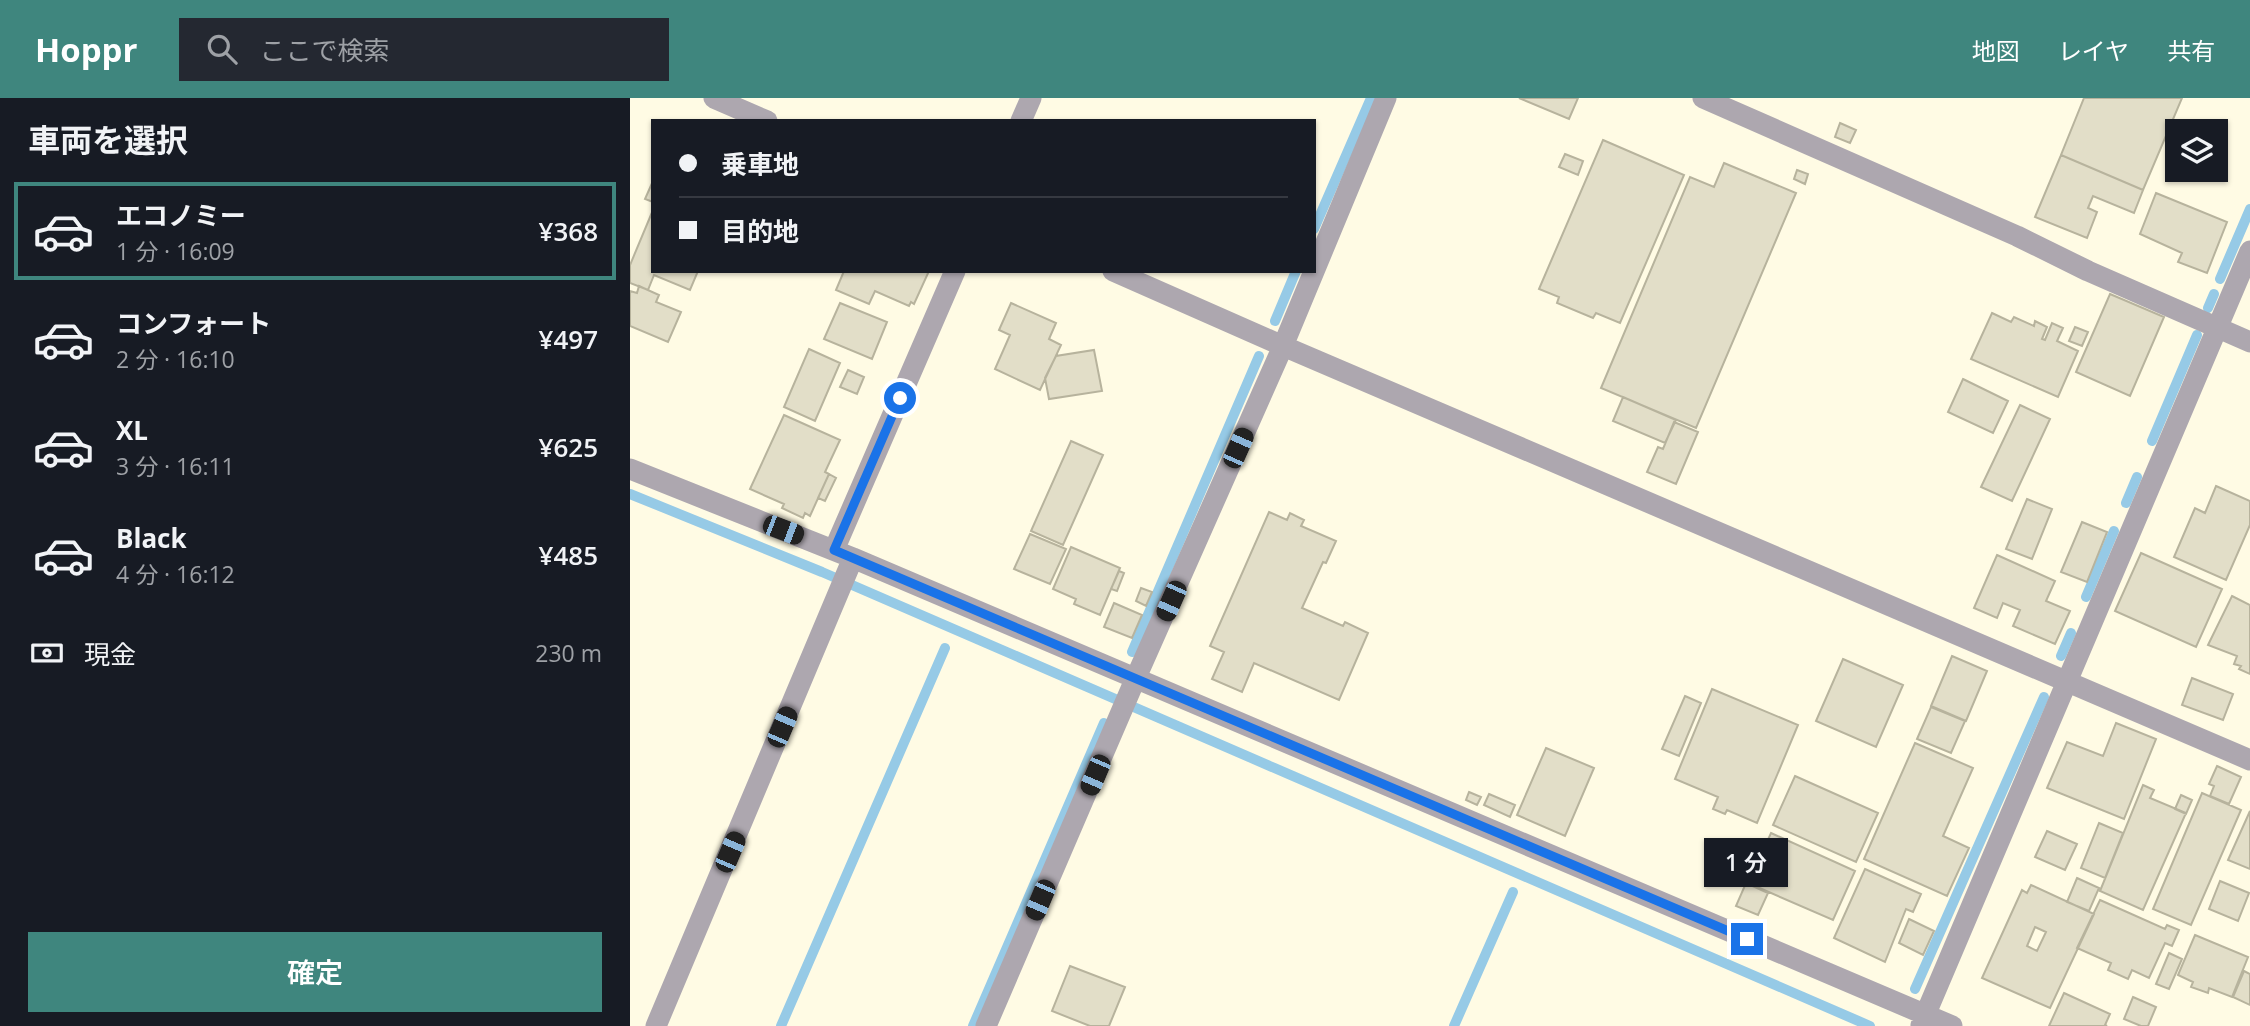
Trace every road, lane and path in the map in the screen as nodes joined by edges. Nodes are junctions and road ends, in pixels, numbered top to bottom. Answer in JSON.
{"nodes":[{"id":1,"x":714,"y":98,"type":"edge"},
{"id":2,"x":1031,"y":98,"type":"edge"},
{"id":3,"x":1386,"y":98,"type":"edge"},
{"id":4,"x":1703,"y":98,"type":"edge"},
{"id":5,"x":762,"y":119,"type":"edge"},
{"id":6,"x":1022,"y":119,"type":"edge"},
{"id":7,"x":2250,"y":251,"type":"edge"},
{"id":8,"x":1316,"y":267,"type":"edge"},
{"id":9,"x":954,"y":273,"type":"edge"},
{"id":10,"x":1118,"y":273,"type":"edge"},
{"id":11,"x":1313,"y":273,"type":"edge"},
{"id":12,"x":2217,"y":328,"type":"junction"},
{"id":13,"x":2250,"y":342,"type":"edge"},
{"id":14,"x":1283,"y":346,"type":"junction"},
{"id":15,"x":630,"y":469,"type":"edge"},
{"id":16,"x":846,"y":556,"type":"junction"},
{"id":17,"x":1135,"y":680,"type":"junction"},
{"id":18,"x":2068,"y":682,"type":"junction"},
{"id":19,"x":2250,"y":760,"type":"edge"},
{"id":20,"x":1922,"y":1021,"type":"edge"},
{"id":21,"x":656,"y":1026,"type":"edge"},
{"id":22,"x":986,"y":1026,"type":"edge"},
{"id":23,"x":1952,"y":1026,"type":"edge"}],
"edges":[{"from":1,"to":5,"type":"street"},
{"from":2,"to":6,"type":"street"},
{"from":3,"to":8,"type":"street"},
{"from":4,"to":12,"type":"street"},
{"from":7,"to":12,"type":"street"},
{"from":9,"to":16,"type":"street"},
{"from":10,"to":14,"type":"street"},
{"from":11,"to":14,"type":"street"},
{"from":12,"to":13,"type":"street"},
{"from":12,"to":18,"type":"street"},
{"from":14,"to":17,"type":"street"},
{"from":14,"to":18,"type":"street"},
{"from":15,"to":16,"type":"street"},
{"from":16,"to":17,"type":"street"},
{"from":16,"to":21,"type":"street"},
{"from":17,"to":20,"type":"street"},
{"from":17,"to":22,"type":"street"},
{"from":18,"to":19,"type":"street"},
{"from":18,"to":20,"type":"street"},
{"from":20,"to":23,"type":"street"}]}
